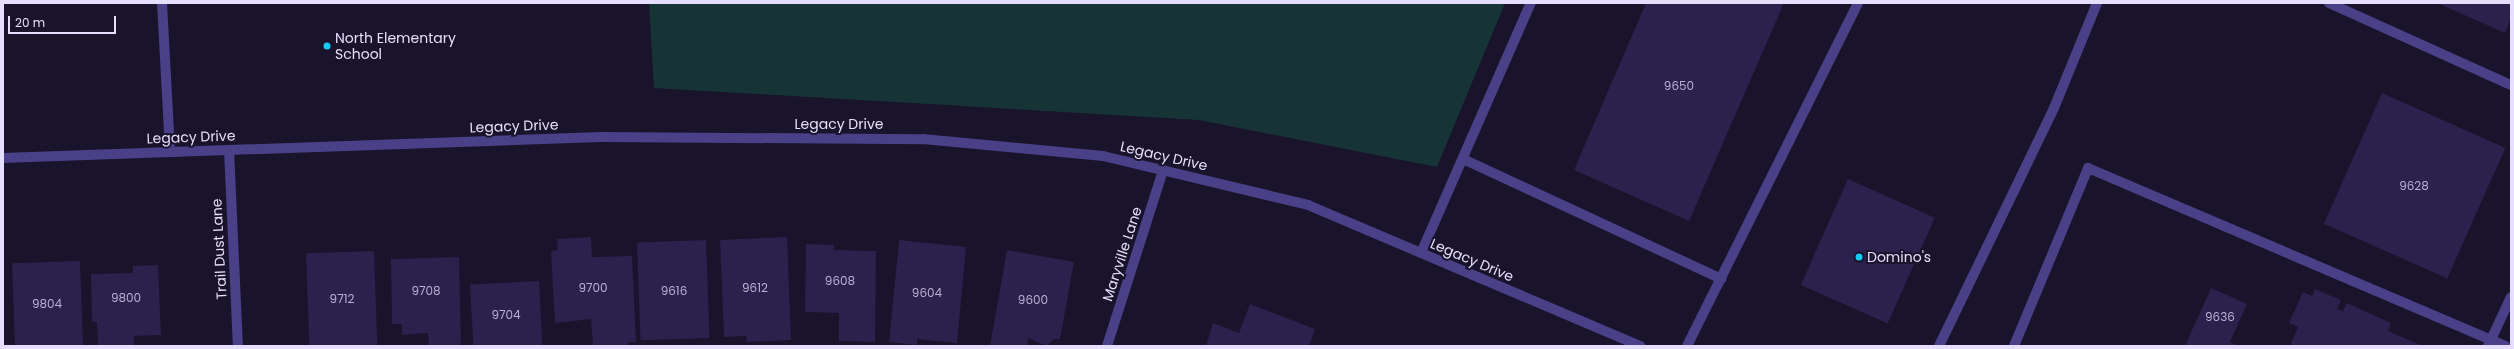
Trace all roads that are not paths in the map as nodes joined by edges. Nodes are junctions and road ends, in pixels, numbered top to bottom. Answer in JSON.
{"nodes":[{"id":1,"x":162,"y":3,"type":"edge"},
{"id":2,"x":1532,"y":3,"type":"edge"},
{"id":3,"x":1858,"y":3,"type":"edge"},
{"id":4,"x":2097,"y":3,"type":"edge"},
{"id":5,"x":2329,"y":3,"type":"edge"},
{"id":6,"x":2511,"y":85,"type":"edge"},
{"id":7,"x":229,"y":150,"type":"junction"},
{"id":8,"x":170,"y":152,"type":"junction"},
{"id":9,"x":3,"y":158,"type":"edge"},
{"id":10,"x":1463,"y":159,"type":"junction"},
{"id":11,"x":1163,"y":170,"type":"junction"},
{"id":12,"x":1421,"y":253,"type":"junction"},
{"id":13,"x":1721,"y":278,"type":"junction"},
{"id":14,"x":2511,"y":297,"type":"edge"},
{"id":15,"x":2490,"y":343,"type":"edge"},
{"id":16,"x":238,"y":346,"type":"edge"},
{"id":17,"x":1107,"y":346,"type":"edge"},
{"id":18,"x":1640,"y":346,"type":"edge"},
{"id":19,"x":1688,"y":346,"type":"edge"},
{"id":20,"x":1939,"y":346,"type":"edge"},
{"id":21,"x":2014,"y":346,"type":"edge"},
{"id":22,"x":2506,"y":346,"type":"edge"}],
"edges":[{"from":1,"to":8,"type":"street"},
{"from":2,"to":10,"type":"street"},
{"from":3,"to":13,"type":"street"},
{"from":4,"to":20,"type":"street"},
{"from":5,"to":6,"type":"street"},
{"from":7,"to":8,"type":"street","name":"Legacy Drive"},
{"from":7,"to":11,"type":"street","name":"Legacy Drive"},
{"from":7,"to":16,"type":"street","name":"Trail Dust Lane"},
{"from":8,"to":9,"type":"street","name":"Legacy Drive"},
{"from":10,"to":12,"type":"street"},
{"from":10,"to":13,"type":"street"},
{"from":11,"to":12,"type":"street","name":"Legacy Drive"},
{"from":11,"to":17,"type":"street","name":"Maryville Lane"},
{"from":12,"to":18,"type":"street","name":"Legacy Drive"},
{"from":13,"to":19,"type":"street"},
{"from":14,"to":15,"type":"street"},
{"from":15,"to":21,"type":"street"},
{"from":15,"to":22,"type":"street"}]}
